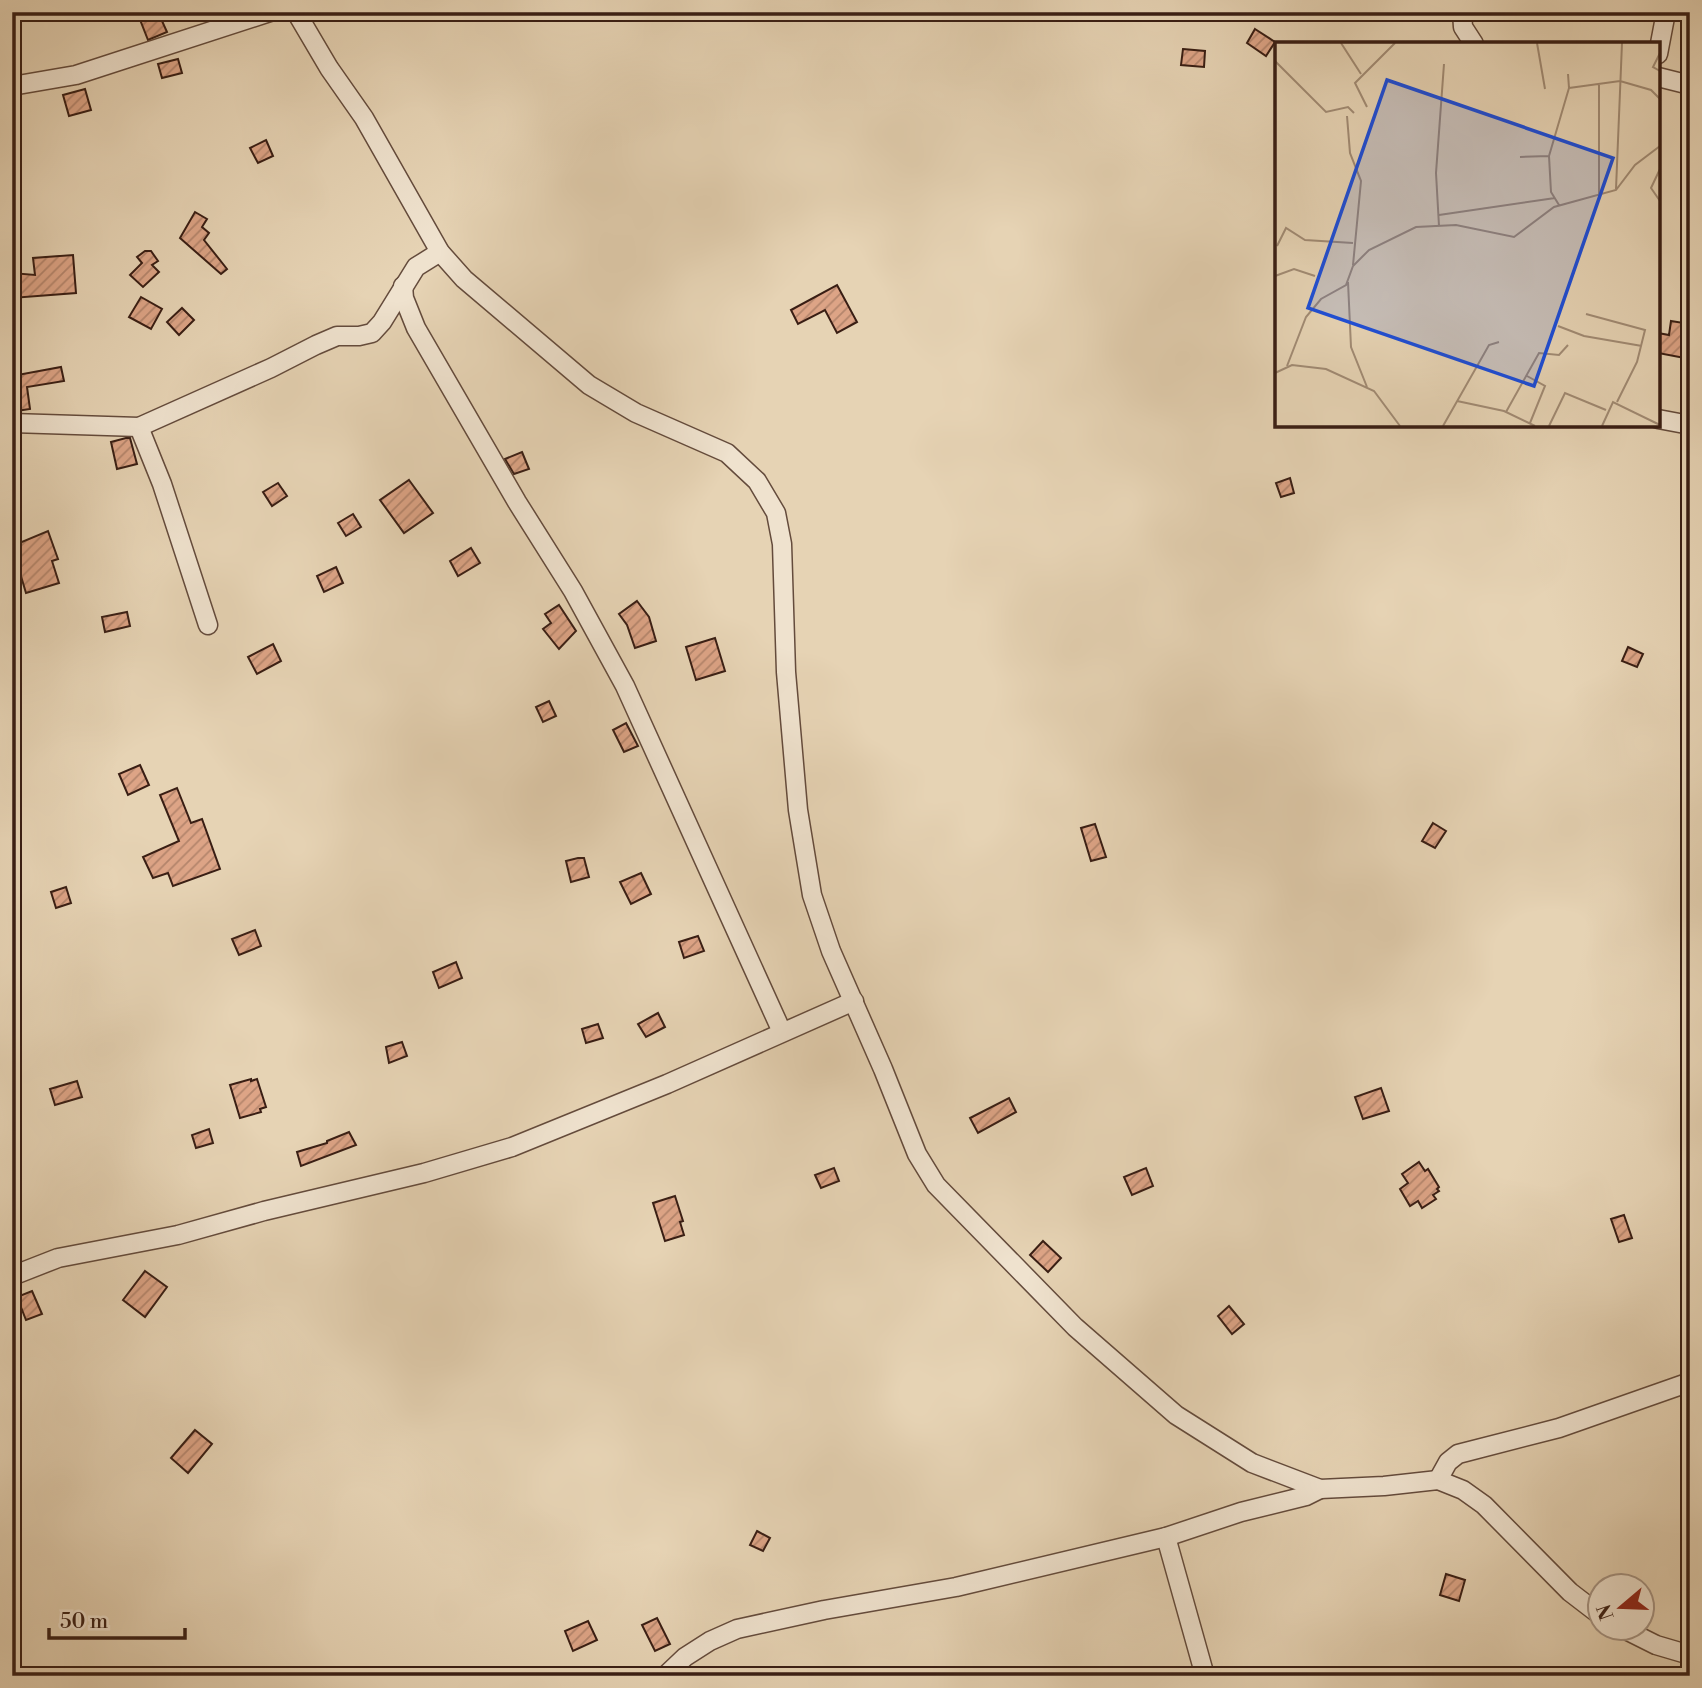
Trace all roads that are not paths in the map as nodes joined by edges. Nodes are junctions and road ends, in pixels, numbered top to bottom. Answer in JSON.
{"nodes":[{"id":1,"x":270,"y":12,"type":"edge"},
{"id":2,"x":296,"y":12,"type":"edge"},
{"id":3,"x":1462,"y":12,"type":"edge"},
{"id":4,"x":1666,"y":12,"type":"edge"},
{"id":5,"x":1473,"y":42,"type":"edge"},
{"id":6,"x":1660,"y":44,"type":"edge"},
{"id":7,"x":1660,"y":78,"type":"edge"},
{"id":8,"x":1690,"y":85,"type":"edge"},
{"id":9,"x":12,"y":86,"type":"edge"},
{"id":10,"x":440,"y":252,"type":"junction"},
{"id":11,"x":403,"y":286,"type":"junction"},
{"id":12,"x":1660,"y":419,"type":"edge"},
{"id":13,"x":12,"y":423,"type":"edge"},
{"id":14,"x":1690,"y":425,"type":"edge"},
{"id":15,"x":139,"y":427,"type":"junction"},
{"id":16,"x":208,"y":625,"type":"dead end"},
{"id":17,"x":854,"y":1001,"type":"junction"},
{"id":18,"x":782,"y":1032,"type":"junction"},
{"id":19,"x":12,"y":1276,"type":"edge"},
{"id":20,"x":1690,"y":1382,"type":"edge"},
{"id":21,"x":1438,"y":1480,"type":"junction"},
{"id":22,"x":1320,"y":1489,"type":"junction"},
{"id":23,"x":1166,"y":1537,"type":"junction"},
{"id":24,"x":1586,"y":1604,"type":"edge"},
{"id":25,"x":1651,"y":1642,"type":"edge"},
{"id":26,"x":1690,"y":1655,"type":"edge"},
{"id":27,"x":665,"y":1676,"type":"edge"},
{"id":28,"x":1205,"y":1676,"type":"edge"}],
"edges":[{"from":1,"to":9,"type":"street"},
{"from":2,"to":10,"type":"street"},
{"from":3,"to":5,"type":"street"},
{"from":4,"to":6,"type":"street"},
{"from":7,"to":8,"type":"street"},
{"from":10,"to":11,"type":"street"},
{"from":10,"to":17,"type":"street"},
{"from":11,"to":15,"type":"street"},
{"from":11,"to":18,"type":"street"},
{"from":12,"to":14,"type":"street"},
{"from":13,"to":15,"type":"street"},
{"from":15,"to":16,"type":"street"},
{"from":17,"to":18,"type":"street"},
{"from":17,"to":22,"type":"street"},
{"from":18,"to":19,"type":"street"},
{"from":20,"to":21,"type":"street"},
{"from":21,"to":22,"type":"street"},
{"from":21,"to":24,"type":"street"},
{"from":22,"to":23,"type":"street"},
{"from":23,"to":27,"type":"street"},
{"from":23,"to":28,"type":"street"},
{"from":25,"to":26,"type":"street"}]}
